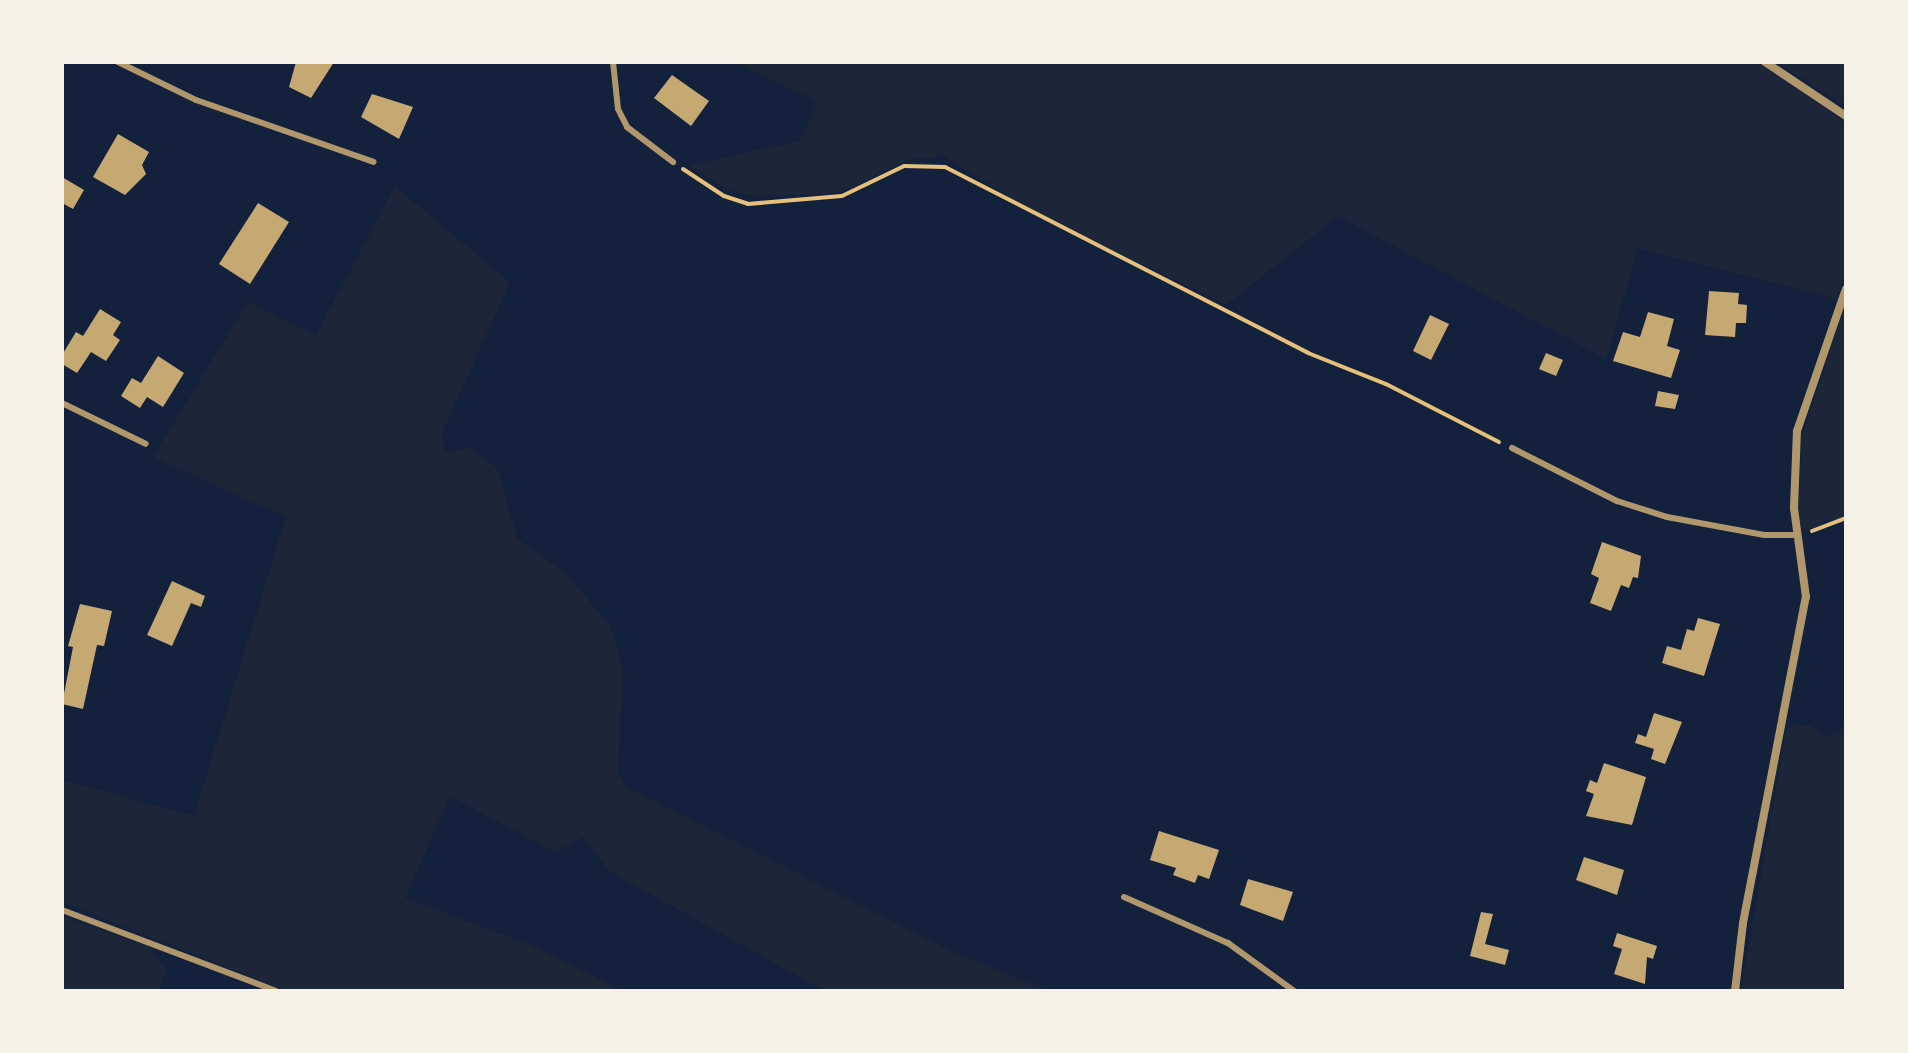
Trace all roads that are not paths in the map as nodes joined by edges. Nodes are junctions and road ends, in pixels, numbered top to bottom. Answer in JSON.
{"nodes":[{"id":1,"x":118,"y":62,"type":"edge"},
{"id":2,"x":613,"y":62,"type":"edge"},
{"id":3,"x":1765,"y":62,"type":"edge"},
{"id":4,"x":1846,"y":116,"type":"edge"},
{"id":5,"x":374,"y":162,"type":"dead end"},
{"id":6,"x":673,"y":162,"type":"road end"},
{"id":7,"x":1846,"y":289,"type":"edge"},
{"id":8,"x":62,"y":403,"type":"edge"},
{"id":9,"x":146,"y":444,"type":"dead end"},
{"id":10,"x":1512,"y":448,"type":"road end"},
{"id":11,"x":1798,"y":535,"type":"junction"},
{"id":12,"x":1124,"y":897,"type":"dead end"},
{"id":13,"x":62,"y":910,"type":"edge"},
{"id":14,"x":276,"y":991,"type":"edge"},
{"id":15,"x":1294,"y":991,"type":"edge"},
{"id":16,"x":1735,"y":991,"type":"edge"}],
"edges":[{"from":1,"to":5,"type":"lane"},
{"from":2,"to":6,"type":"lane"},
{"from":3,"to":4,"type":"street"},
{"from":7,"to":11,"type":"street"},
{"from":8,"to":9,"type":"lane"},
{"from":10,"to":11,"type":"lane"},
{"from":11,"to":16,"type":"street"},
{"from":12,"to":15,"type":"lane"},
{"from":13,"to":14,"type":"lane"}]}
